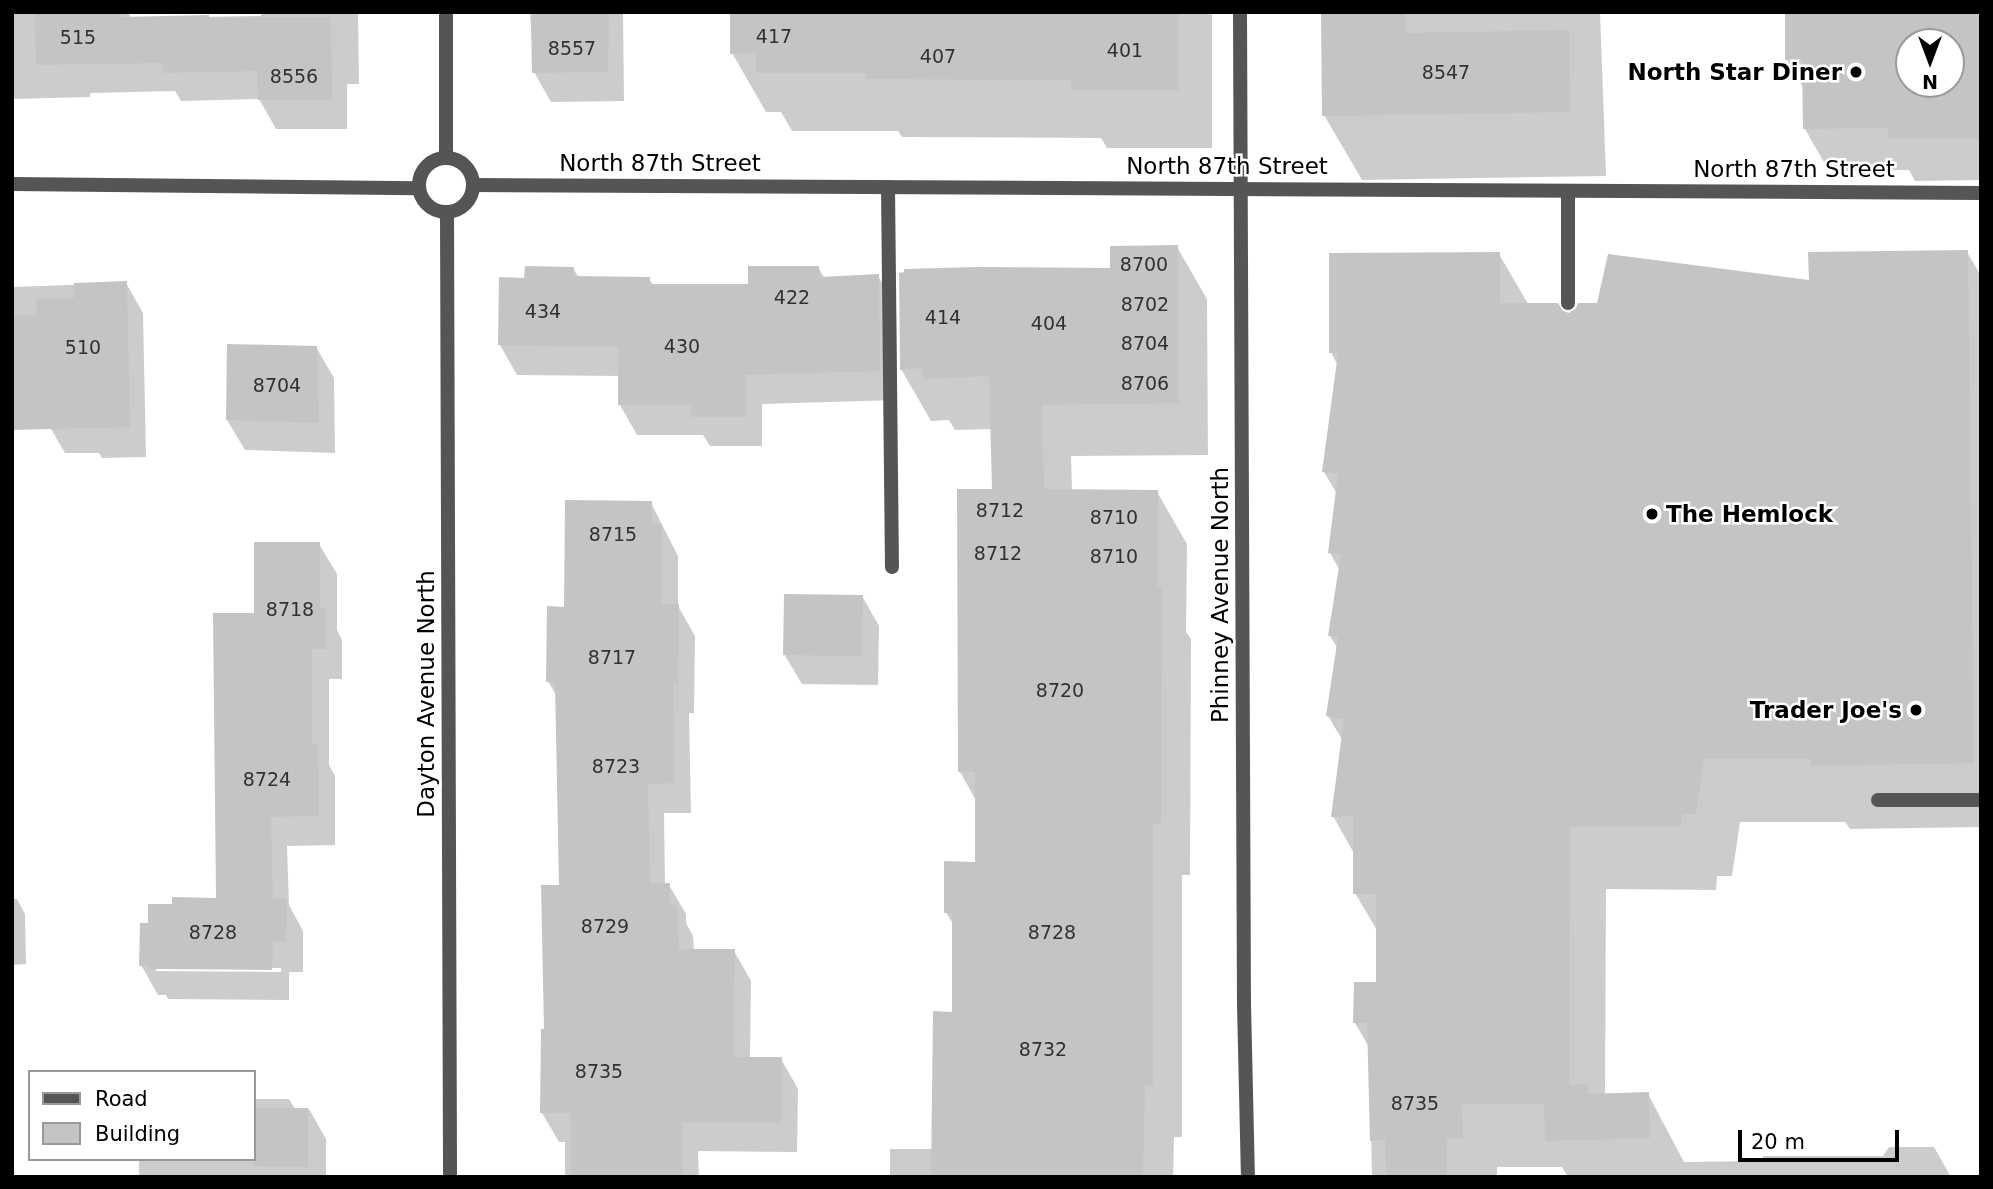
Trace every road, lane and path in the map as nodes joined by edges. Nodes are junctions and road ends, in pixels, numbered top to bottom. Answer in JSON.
{"nodes":[{"id":1,"x":446,"y":12,"type":"edge"},
{"id":2,"x":1240,"y":12,"type":"edge"},
{"id":3,"x":446,"y":158,"type":"junction"},
{"id":4,"x":12,"y":184,"type":"edge"},
{"id":5,"x":473,"y":185,"type":"junction"},
{"id":6,"x":888,"y":187,"type":"junction"},
{"id":7,"x":419,"y":188,"type":"junction"},
{"id":8,"x":1242,"y":188,"type":"junction"},
{"id":9,"x":1568,"y":191,"type":"junction"},
{"id":10,"x":1981,"y":193,"type":"edge"},
{"id":11,"x":447,"y":212,"type":"junction"},
{"id":12,"x":1568,"y":303,"type":"dead end"},
{"id":13,"x":892,"y":567,"type":"dead end"},
{"id":14,"x":1878,"y":800,"type":"dead end"},
{"id":15,"x":1981,"y":800,"type":"edge"},
{"id":16,"x":450,"y":1177,"type":"edge"},
{"id":17,"x":1248,"y":1177,"type":"edge"}],
"edges":[{"from":1,"to":3,"type":"street"},
{"from":2,"to":8,"type":"street","name":"Phinney Avenue North"},
{"from":3,"to":5,"type":"street"},
{"from":3,"to":7,"type":"street"},
{"from":4,"to":7,"type":"street"},
{"from":5,"to":6,"type":"street","name":"North 87th Street"},
{"from":5,"to":11,"type":"street"},
{"from":6,"to":8,"type":"street","name":"North 87th Street"},
{"from":6,"to":13,"type":"street"},
{"from":7,"to":11,"type":"street"},
{"from":8,"to":9,"type":"street","name":"North 87th Street"},
{"from":8,"to":17,"type":"street","name":"Phinney Avenue North"},
{"from":9,"to":10,"type":"street","name":"North 87th Street"},
{"from":9,"to":12,"type":"street"},
{"from":11,"to":16,"type":"street","name":"Dayton Avenue North"},
{"from":14,"to":15,"type":"street"}]}
